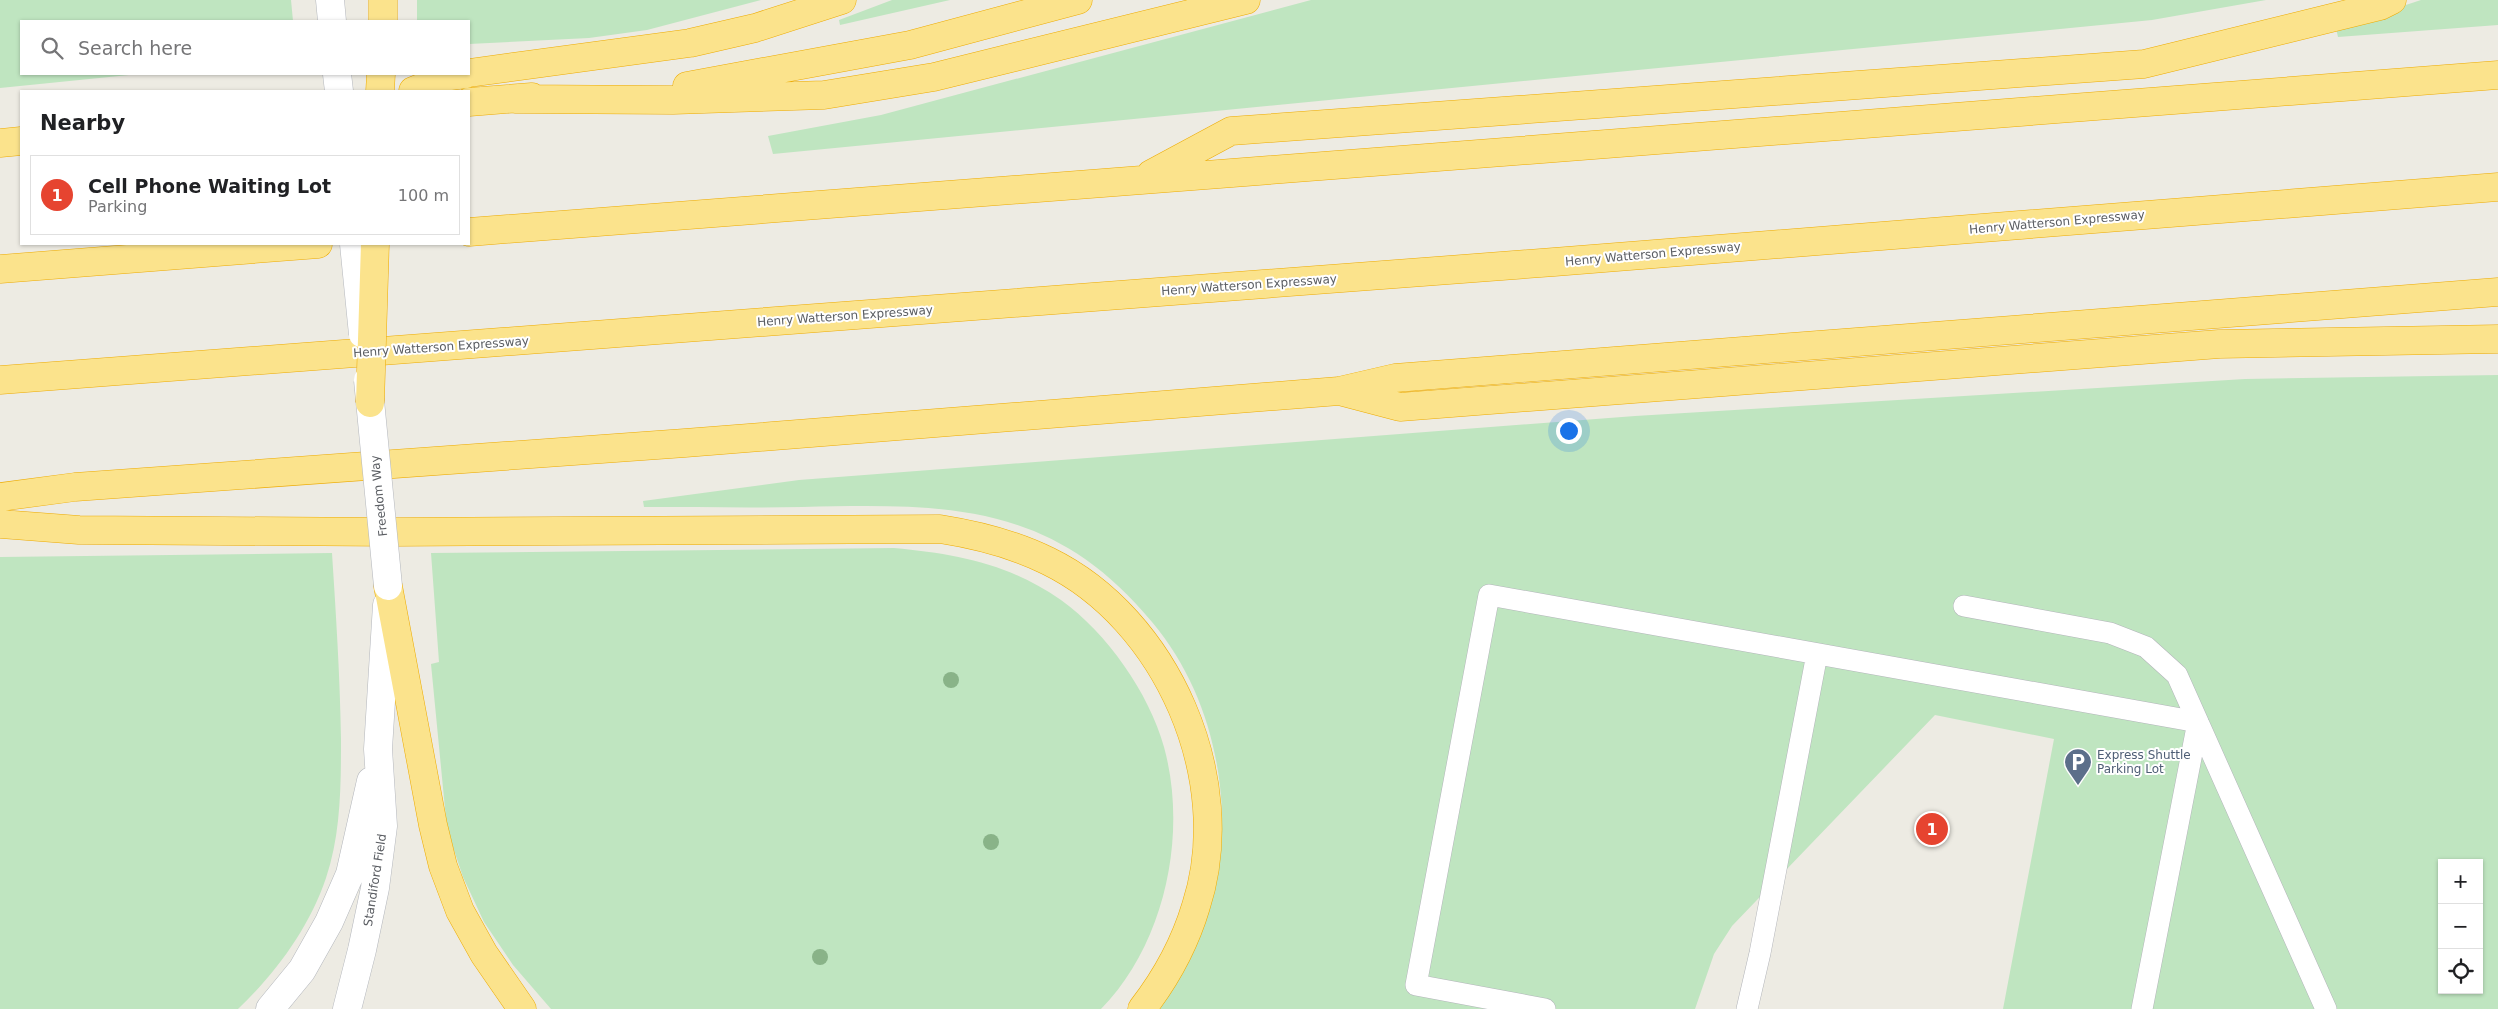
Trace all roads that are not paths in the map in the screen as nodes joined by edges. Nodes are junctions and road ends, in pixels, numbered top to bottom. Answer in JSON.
{"nodes":[{"id":1,"x":330,"y":0,"type":"edge"},
{"id":2,"x":383,"y":0,"type":"edge"},
{"id":3,"x":842,"y":0,"type":"edge"},
{"id":4,"x":1078,"y":0,"type":"edge"},
{"id":5,"x":1246,"y":0,"type":"edge"},
{"id":6,"x":2392,"y":0,"type":"edge"},
{"id":7,"x":332,"y":20,"type":"edge"},
{"id":8,"x":383,"y":20,"type":"edge"},
{"id":9,"x":470,"y":74,"type":"edge"},
{"id":10,"x":337,"y":75,"type":"edge"},
{"id":11,"x":381,"y":75,"type":"edge"},
{"id":12,"x":458,"y":75,"type":"edge"},
{"id":13,"x":2498,"y":76,"type":"edge"},
{"id":14,"x":339,"y":90,"type":"edge"},
{"id":15,"x":380,"y":90,"type":"edge"},
{"id":16,"x":416,"y":90,"type":"edge"},
{"id":17,"x":515,"y":98,"type":"junction"},
{"id":18,"x":470,"y":102,"type":"edge"},
{"id":19,"x":20,"y":142,"type":"edge"},
{"id":20,"x":0,"y":143,"type":"edge"},
{"id":21,"x":1143,"y":179,"type":"junction"},
{"id":22,"x":2498,"y":187,"type":"edge"},
{"id":23,"x":470,"y":232,"type":"edge"},
{"id":24,"x":305,"y":245,"type":"edge"},
{"id":25,"x":354,"y":245,"type":"edge"},
{"id":26,"x":375,"y":245,"type":"edge"},
{"id":27,"x":0,"y":269,"type":"edge"},
{"id":28,"x":2498,"y":292,"type":"edge"},
{"id":29,"x":2498,"y":339,"type":"edge"},
{"id":30,"x":0,"y":380,"type":"edge"},
{"id":31,"x":1339,"y":391,"type":"junction"},
{"id":32,"x":370,"y":403,"type":"junction"},
{"id":33,"x":0,"y":497,"type":"edge"},
{"id":34,"x":0,"y":524,"type":"edge"},
{"id":35,"x":388,"y":586,"type":"junction"},
{"id":36,"x":1964,"y":606,"type":"dead end"},
{"id":37,"x":1817,"y":654,"type":"junction"},
{"id":38,"x":2198,"y":722,"type":"junction"},
{"id":39,"x":378,"y":749,"type":"junction"},
{"id":40,"x":270,"y":1009,"type":"edge"},
{"id":41,"x":346,"y":1009,"type":"edge"},
{"id":42,"x":522,"y":1009,"type":"edge"},
{"id":43,"x":1142,"y":1009,"type":"edge"},
{"id":44,"x":1545,"y":1009,"type":"edge"},
{"id":45,"x":1746,"y":1009,"type":"edge"},
{"id":46,"x":2142,"y":1009,"type":"edge"},
{"id":47,"x":2326,"y":1009,"type":"edge"}],
"edges":[{"from":1,"to":7,"type":"main road"},
{"from":2,"to":8,"type":"highway"},
{"from":3,"to":9,"type":"highway"},
{"from":4,"to":17,"type":"highway"},
{"from":5,"to":17,"type":"highway"},
{"from":6,"to":21,"type":"highway"},
{"from":10,"to":14,"type":"main road"},
{"from":11,"to":15,"type":"highway"},
{"from":12,"to":16,"type":"highway"},
{"from":13,"to":21,"type":"highway"},
{"from":17,"to":18,"type":"highway"},
{"from":19,"to":20,"type":"highway"},
{"from":21,"to":23,"type":"highway"},
{"from":22,"to":30,"type":"highway","name":"Henry Watterson Expressway"},
{"from":24,"to":27,"type":"highway"},
{"from":25,"to":32,"type":"main road","name":"Freedom Way","bridge":true},
{"from":26,"to":32,"type":"highway","bridge":true},
{"from":28,"to":31,"type":"highway"},
{"from":29,"to":31,"type":"highway"},
{"from":31,"to":33,"type":"highway"},
{"from":32,"to":35,"type":"main road","name":"Freedom Way","bridge":true},
{"from":34,"to":43,"type":"highway"},
{"from":35,"to":39,"type":"main road","name":"Freedom Way"},
{"from":35,"to":42,"type":"highway"},
{"from":36,"to":38,"type":"lane"},
{"from":37,"to":38,"type":"lane"},
{"from":37,"to":44,"type":"lane"},
{"from":37,"to":45,"type":"lane"},
{"from":38,"to":46,"type":"lane"},
{"from":38,"to":47,"type":"lane"},
{"from":39,"to":40,"type":"main road"},
{"from":39,"to":41,"type":"main road","name":"Standiford Field"}]}
